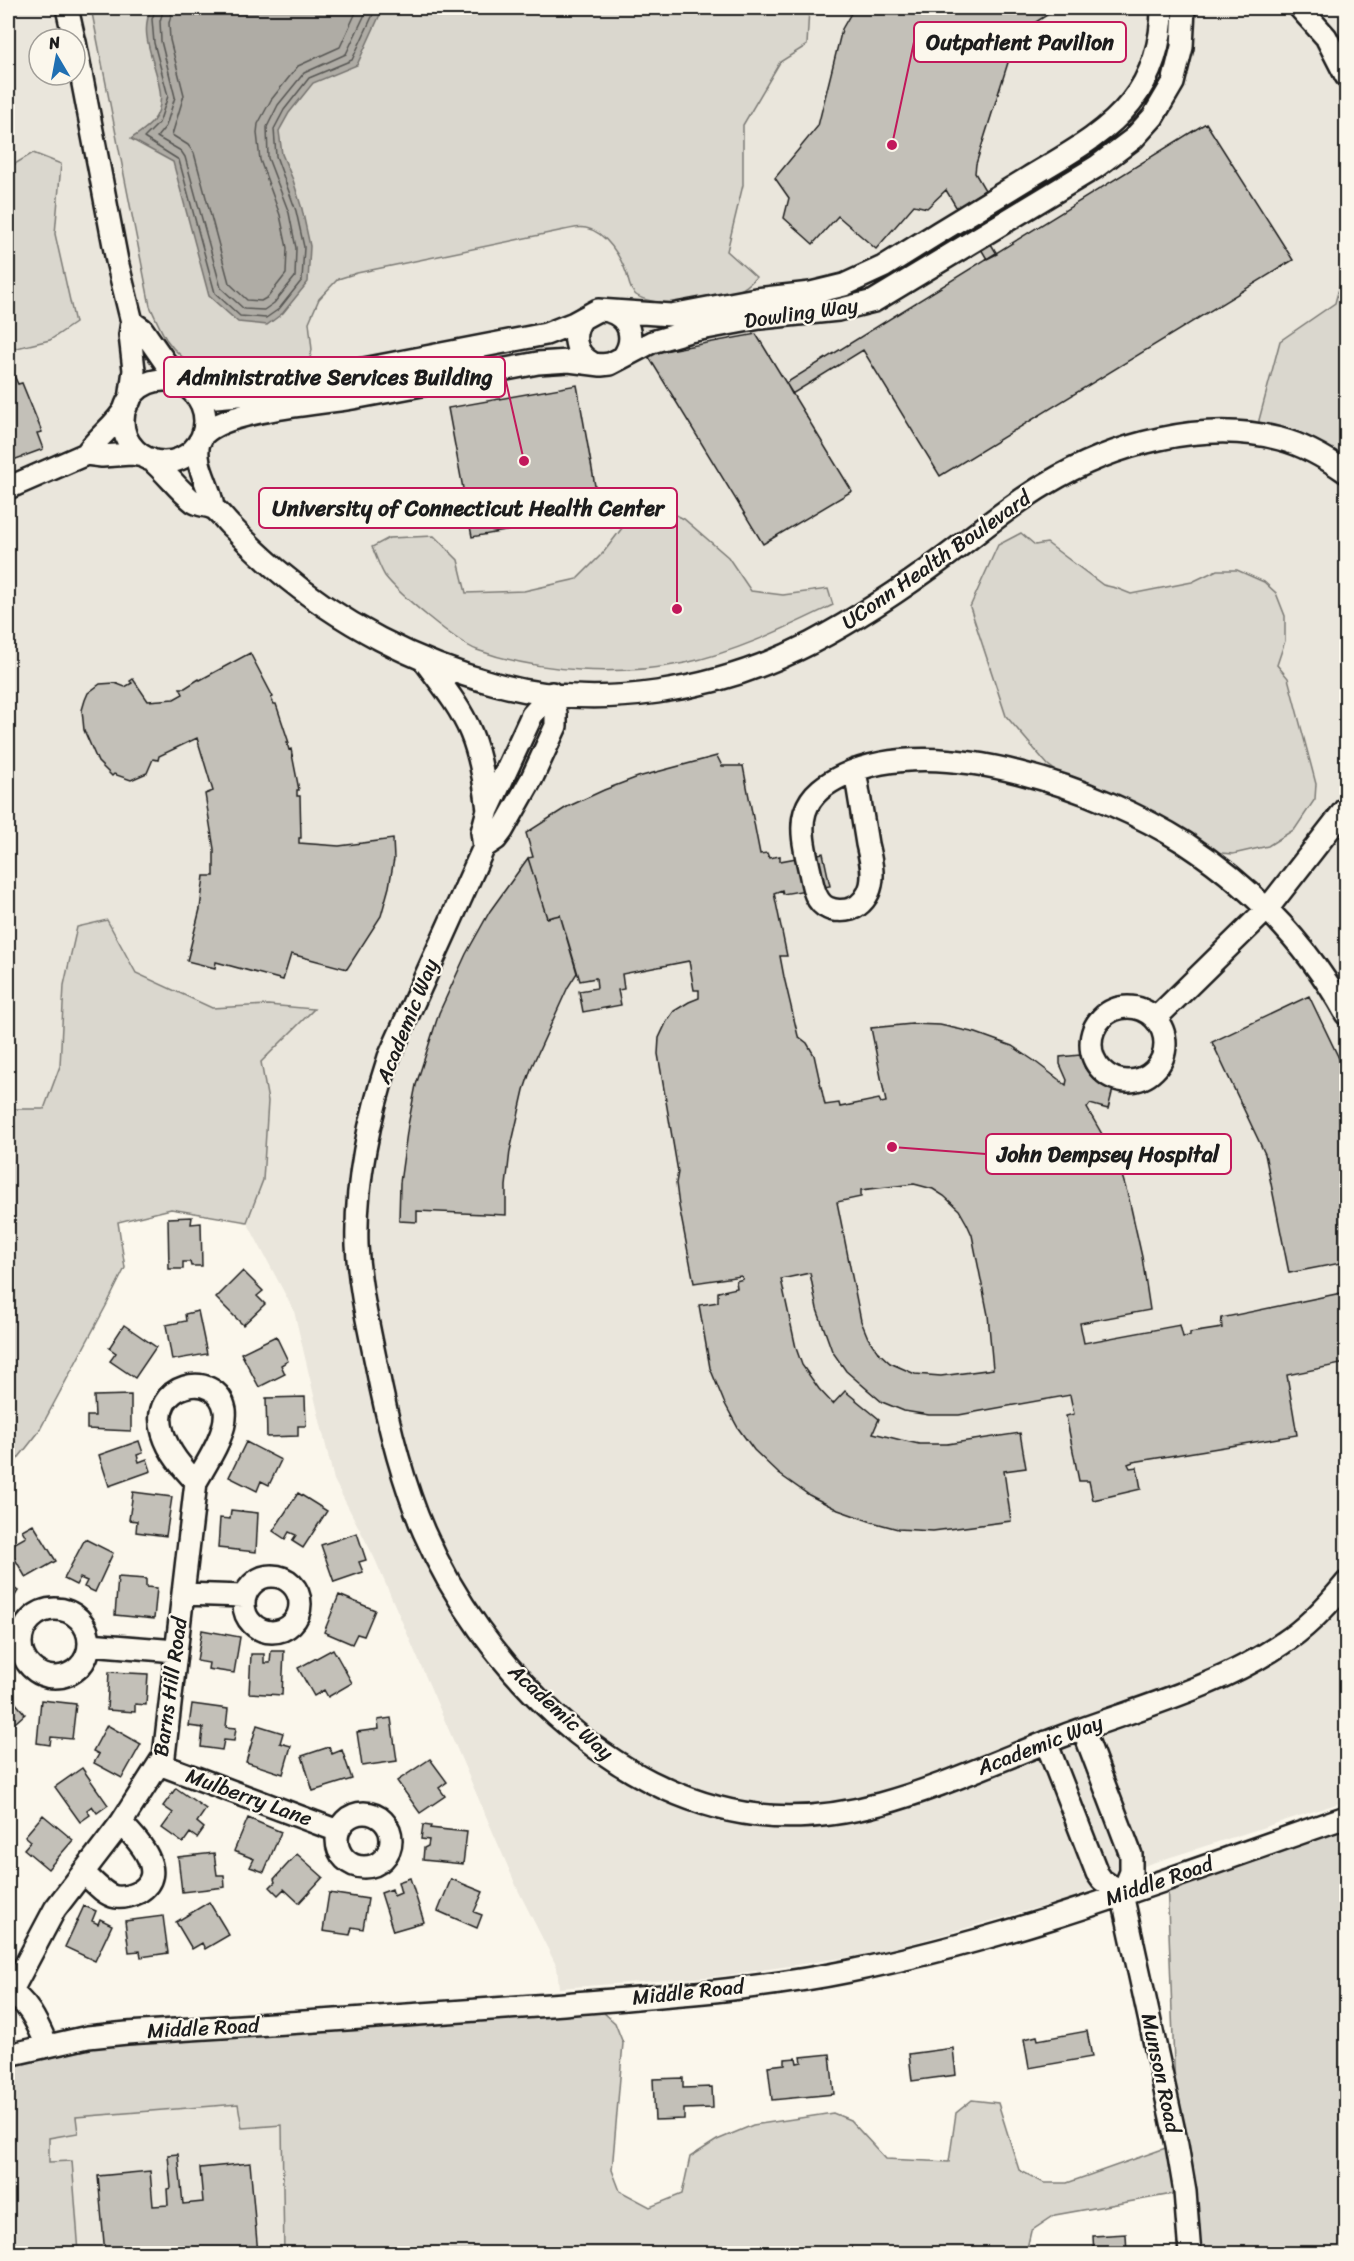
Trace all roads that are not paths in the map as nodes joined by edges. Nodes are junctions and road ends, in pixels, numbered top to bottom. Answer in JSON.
{"nodes":[{"id":1,"x":68,"y":8,"type":"edge"},
{"id":2,"x":1162,"y":8,"type":"edge"},
{"id":3,"x":1184,"y":8,"type":"edge"},
{"id":4,"x":1300,"y":8,"type":"edge"},
{"id":5,"x":72,"y":27,"type":"edge"},
{"id":6,"x":1346,"y":76,"type":"edge"},
{"id":7,"x":84,"y":87,"type":"edge"},
{"id":8,"x":1016,"y":185,"type":"junction"},
{"id":9,"x":1030,"y":207,"type":"junction"},
{"id":10,"x":608,"y":311,"type":"junction"},
{"id":11,"x":583,"y":318,"type":"junction"},
{"id":12,"x":132,"y":322,"type":"junction"},
{"id":13,"x":623,"y":357,"type":"junction"},
{"id":14,"x":592,"y":363,"type":"junction"},
{"id":15,"x":348,"y":372,"type":"junction"},
{"id":16,"x":189,"y":389,"type":"junction"},
{"id":17,"x":351,"y":398,"type":"junction"},
{"id":18,"x":128,"y":403,"type":"junction"},
{"id":19,"x":201,"y":439,"type":"junction"},
{"id":20,"x":86,"y":454,"type":"junction"},
{"id":21,"x":147,"y":458,"type":"junction"},
{"id":22,"x":1347,"y":472,"type":"edge"},
{"id":23,"x":8,"y":488,"type":"edge"},
{"id":24,"x":213,"y":508,"type":"junction"},
{"id":25,"x":423,"y":658,"type":"junction"},
{"id":26,"x":552,"y":693,"type":"junction"},
{"id":27,"x":855,"y":770,"type":"junction"},
{"id":28,"x":1347,"y":808,"type":"edge"},
{"id":29,"x":488,"y":810,"type":"junction"},
{"id":30,"x":484,"y":847,"type":"junction"},
{"id":31,"x":1268,"y":908,"type":"junction"},
{"id":32,"x":1347,"y":1014,"type":"edge"},
{"id":33,"x":1156,"y":1018,"type":"dead end"},
{"id":34,"x":196,"y":1482,"type":"dead end"},
{"id":35,"x":1347,"y":1583,"type":"edge"},
{"id":36,"x":183,"y":1594,"type":"junction"},
{"id":37,"x":244,"y":1596,"type":"dead end"},
{"id":38,"x":89,"y":1644,"type":"dead end"},
{"id":39,"x":176,"y":1651,"type":"junction"},
{"id":40,"x":1083,"y":1729,"type":"junction"},
{"id":41,"x":1046,"y":1742,"type":"junction"},
{"id":42,"x":159,"y":1764,"type":"junction"},
{"id":43,"x":1347,"y":1816,"type":"edge"},
{"id":44,"x":121,"y":1824,"type":"junction"},
{"id":45,"x":338,"y":1831,"type":"dead end"},
{"id":46,"x":83,"y":1872,"type":"junction"},
{"id":47,"x":1122,"y":1894,"type":"junction"},
{"id":48,"x":9,"y":1991,"type":"edge"},
{"id":49,"x":47,"y":2045,"type":"junction"},
{"id":50,"x":8,"y":2055,"type":"edge"},
{"id":51,"x":1190,"y":2253,"type":"edge"}],
"edges":[{"from":1,"to":5,"type":"street"},
{"from":2,"to":8,"type":"street","name":"Dowling Way"},
{"from":3,"to":9,"type":"street","name":"Dowling Way"},
{"from":4,"to":6,"type":"street"},
{"from":7,"to":12,"type":"street"},
{"from":8,"to":9,"type":"street"},
{"from":8,"to":10,"type":"street","name":"Dowling Way"},
{"from":9,"to":13,"type":"street","name":"Dowling Way"},
{"from":10,"to":11,"type":"street","name":"Dowling Way"},
{"from":10,"to":13,"type":"street"},
{"from":11,"to":14,"type":"street"},
{"from":11,"to":15,"type":"street","name":"Dowling Way"},
{"from":12,"to":16,"type":"street"},
{"from":12,"to":18,"type":"street"},
{"from":13,"to":14,"type":"street","name":"Dowling Way"},
{"from":14,"to":17,"type":"street","name":"Dowling Way"},
{"from":15,"to":16,"type":"street","name":"Dowling Way"},
{"from":15,"to":17,"type":"street"},
{"from":16,"to":18,"type":"street"},
{"from":16,"to":19,"type":"street"},
{"from":17,"to":19,"type":"street","name":"Dowling Way"},
{"from":18,"to":20,"type":"street"},
{"from":18,"to":21,"type":"street"},
{"from":19,"to":21,"type":"street"},
{"from":19,"to":24,"type":"street"},
{"from":20,"to":21,"type":"street"},
{"from":20,"to":23,"type":"street"},
{"from":21,"to":24,"type":"street","name":"UConn Health Boulevard"},
{"from":22,"to":26,"type":"street","name":"UConn Health Boulevard"},
{"from":24,"to":25,"type":"street","name":"UConn Health Boulevard"},
{"from":25,"to":26,"type":"street","name":"UConn Health Boulevard"},
{"from":25,"to":29,"type":"street","name":"Academic Way"},
{"from":26,"to":29,"type":"street","name":"Academic Way"},
{"from":26,"to":30,"type":"street","name":"Academic Way"},
{"from":27,"to":27,"type":"street"},
{"from":27,"to":31,"type":"street"},
{"from":28,"to":31,"type":"street"},
{"from":29,"to":30,"type":"street","name":"Academic Way"},
{"from":30,"to":41,"type":"street","name":"Academic Way"},
{"from":31,"to":32,"type":"street"},
{"from":31,"to":33,"type":"street"},
{"from":34,"to":36,"type":"street","name":"Barns Hill Road"},
{"from":35,"to":40,"type":"street","name":"Academic Way"},
{"from":36,"to":37,"type":"street"},
{"from":36,"to":39,"type":"street","name":"Barns Hill Road"},
{"from":38,"to":39,"type":"street"},
{"from":39,"to":42,"type":"street","name":"Barns Hill Road"},
{"from":40,"to":41,"type":"street","name":"Academic Way"},
{"from":40,"to":47,"type":"street"},
{"from":41,"to":47,"type":"street"},
{"from":42,"to":44,"type":"street","name":"Barns Hill Road"},
{"from":42,"to":45,"type":"street","name":"Mulberry Lane"},
{"from":43,"to":47,"type":"street","name":"Middle Road"},
{"from":44,"to":46,"type":"street","name":"Barns Hill Road"},
{"from":44,"to":46,"type":"street"},
{"from":46,"to":48,"type":"street","name":"Barns Hill Road"},
{"from":47,"to":49,"type":"street","name":"Middle Road"},
{"from":47,"to":51,"type":"street","name":"Munson Road"},
{"from":48,"to":49,"type":"street"},
{"from":49,"to":50,"type":"street","name":"Middle Road"}]}
